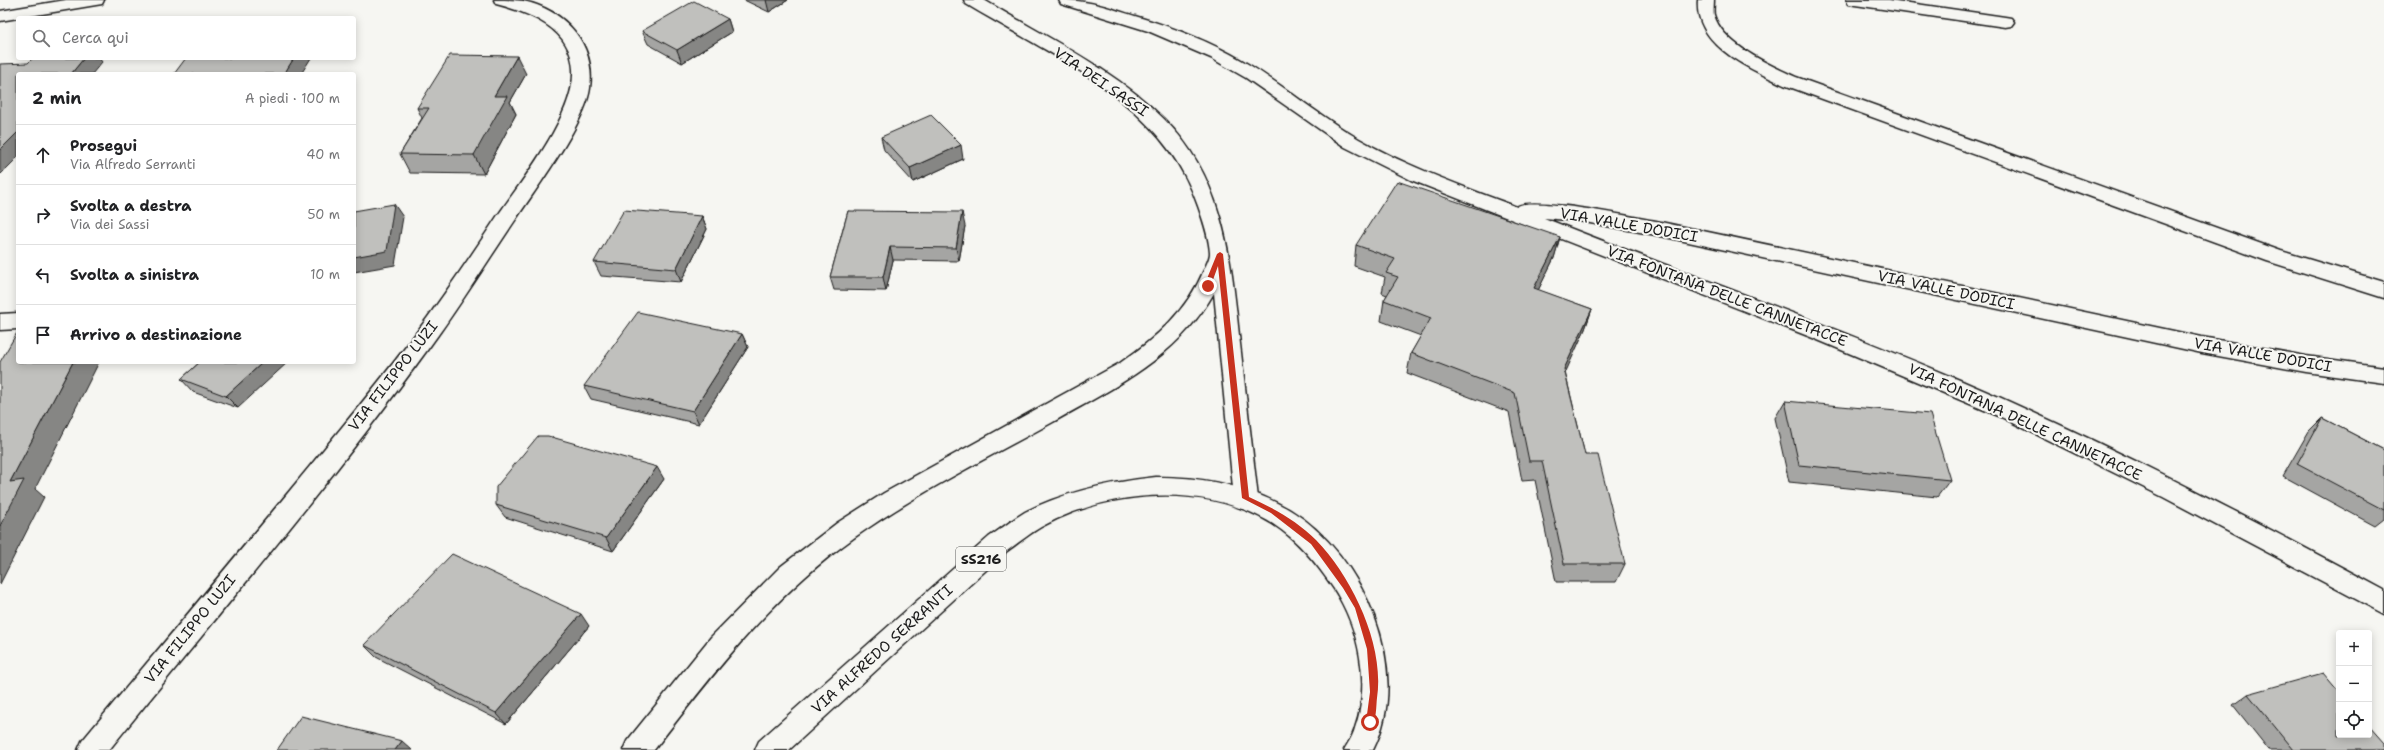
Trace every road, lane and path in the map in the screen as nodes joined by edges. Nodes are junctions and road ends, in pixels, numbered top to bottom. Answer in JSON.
{"nodes":[{"id":1,"x":96,"y":0,"type":"edge"},
{"id":2,"x":502,"y":0,"type":"edge"},
{"id":3,"x":972,"y":0,"type":"edge"},
{"id":4,"x":1067,"y":0,"type":"edge"},
{"id":5,"x":1706,"y":0,"type":"edge"},
{"id":6,"x":1855,"y":0,"type":"edge"},
{"id":7,"x":0,"y":16,"type":"edge"},
{"id":8,"x":2005,"y":22,"type":"dead end"},
{"id":9,"x":1508,"y":210,"type":"junction"},
{"id":10,"x":1220,"y":254,"type":"junction"},
{"id":11,"x":2384,"y":290,"type":"edge"},
{"id":12,"x":16,"y":321,"type":"edge"},
{"id":13,"x":0,"y":322,"type":"edge"},
{"id":14,"x":2384,"y":375,"type":"edge"},
{"id":15,"x":1246,"y":498,"type":"junction"},
{"id":16,"x":2384,"y":604,"type":"edge"},
{"id":17,"x":92,"y":750,"type":"edge"},
{"id":18,"x":637,"y":750,"type":"edge"},
{"id":19,"x":769,"y":750,"type":"edge"},
{"id":20,"x":1358,"y":750,"type":"edge"}],
"edges":[{"from":1,"to":7,"type":"street"},
{"from":2,"to":17,"type":"street","name":"VIA FILIPPO LUZI"},
{"from":3,"to":10,"type":"street","name":"VIA DEI SASSI"},
{"from":4,"to":9,"type":"street","name":"VIA FONTANA DELLE CANNETACCE"},
{"from":5,"to":11,"type":"street"},
{"from":6,"to":8,"type":"street"},
{"from":9,"to":14,"type":"street","name":"VIA VALLE DODICI"},
{"from":9,"to":16,"type":"street","name":"VIA FONTANA DELLE CANNETACCE"},
{"from":10,"to":15,"type":"street","name":"VIA DEI SASSI"},
{"from":10,"to":18,"type":"street"},
{"from":12,"to":13,"type":"street"},
{"from":15,"to":19,"type":"street","name":"VIA ALFREDO SERRANTI","number":"SS216"},
{"from":15,"to":20,"type":"street","name":"VIA ALFREDO SERRANTI","number":"SS216"}]}
